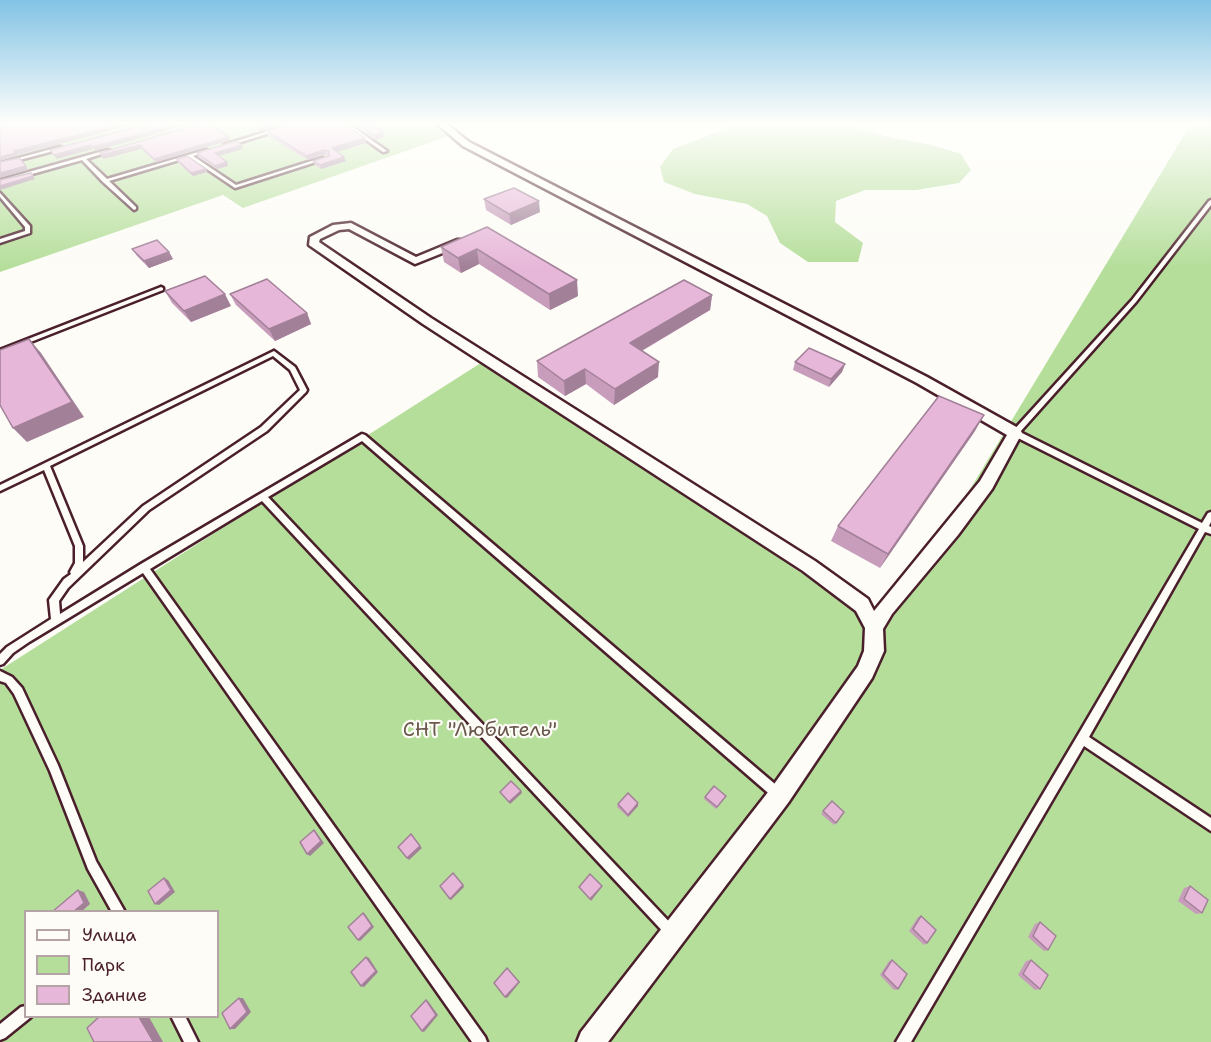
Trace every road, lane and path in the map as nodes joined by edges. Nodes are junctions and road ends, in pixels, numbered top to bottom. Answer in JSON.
{"nodes":[{"id":1,"x":39,"y":171,"type":"edge"},
{"id":2,"x":95,"y":171,"type":"edge"},
{"id":3,"x":140,"y":171,"type":"edge"},
{"id":4,"x":211,"y":171,"type":"edge"},
{"id":5,"x":288,"y":171,"type":"edge"},
{"id":6,"x":517,"y":171,"type":"edge"},
{"id":7,"x":105,"y":181,"type":"junction"},
{"id":8,"x":0,"y":182,"type":"edge"},
{"id":9,"x":0,"y":194,"type":"edge"},
{"id":10,"x":1211,"y":202,"type":"edge"},
{"id":11,"x":134,"y":208,"type":"dead end"},
{"id":12,"x":478,"y":235,"type":"edge"},
{"id":13,"x":0,"y":241,"type":"edge"},
{"id":14,"x":161,"y":290,"type":"dead end"},
{"id":15,"x":0,"y":352,"type":"edge"},
{"id":16,"x":1016,"y":433,"type":"junction"},
{"id":17,"x":46,"y":465,"type":"junction"},
{"id":18,"x":0,"y":488,"type":"edge"},
{"id":19,"x":263,"y":497,"type":"junction"},
{"id":20,"x":1211,"y":515,"type":"edge"},
{"id":21,"x":1207,"y":529,"type":"edge"},
{"id":22,"x":144,"y":567,"type":"junction"},
{"id":23,"x":64,"y":585,"type":"junction"},
{"id":24,"x":56,"y":620,"type":"junction"},
{"id":25,"x":874,"y":628,"type":"junction"},
{"id":26,"x":0,"y":661,"type":"edge"},
{"id":27,"x":0,"y":676,"type":"edge"},
{"id":28,"x":1082,"y":739,"type":"junction"},
{"id":29,"x":780,"y":795,"type":"junction"},
{"id":30,"x":1211,"y":825,"type":"edge"},
{"id":31,"x":118,"y":910,"type":"edge"},
{"id":32,"x":674,"y":935,"type":"junction"},
{"id":33,"x":24,"y":1014,"type":"edge"},
{"id":34,"x":178,"y":1018,"type":"edge"},
{"id":35,"x":0,"y":1033,"type":"edge"},
{"id":36,"x":191,"y":1042,"type":"edge"},
{"id":37,"x":480,"y":1042,"type":"edge"},
{"id":38,"x":591,"y":1042,"type":"edge"},
{"id":39,"x":903,"y":1042,"type":"edge"}],
"edges":[{"from":1,"to":8,"type":"lane"},
{"from":2,"to":7,"type":"lane"},
{"from":3,"to":7,"type":"lane"},
{"from":4,"to":5,"type":"lane"},
{"from":6,"to":16,"type":"street"},
{"from":7,"to":11,"type":"lane"},
{"from":9,"to":13,"type":"lane"},
{"from":10,"to":16,"type":"lane"},
{"from":12,"to":25,"type":"street"},
{"from":14,"to":15,"type":"lane"},
{"from":16,"to":21,"type":"lane"},
{"from":16,"to":25,"type":"street"},
{"from":17,"to":18,"type":"lane"},
{"from":17,"to":23,"type":"lane"},
{"from":17,"to":23,"type":"lane"},
{"from":19,"to":22,"type":"lane"},
{"from":19,"to":29,"type":"lane"},
{"from":19,"to":32,"type":"lane"},
{"from":20,"to":21,"type":"lane"},
{"from":21,"to":28,"type":"lane"},
{"from":22,"to":24,"type":"lane"},
{"from":22,"to":37,"type":"lane"},
{"from":23,"to":24,"type":"lane"},
{"from":24,"to":26,"type":"lane"},
{"from":25,"to":29,"type":"street"},
{"from":27,"to":31,"type":"lane"},
{"from":28,"to":30,"type":"lane"},
{"from":28,"to":39,"type":"lane"},
{"from":29,"to":32,"type":"street"},
{"from":32,"to":38,"type":"street"},
{"from":33,"to":35,"type":"lane"},
{"from":34,"to":36,"type":"lane"}]}
